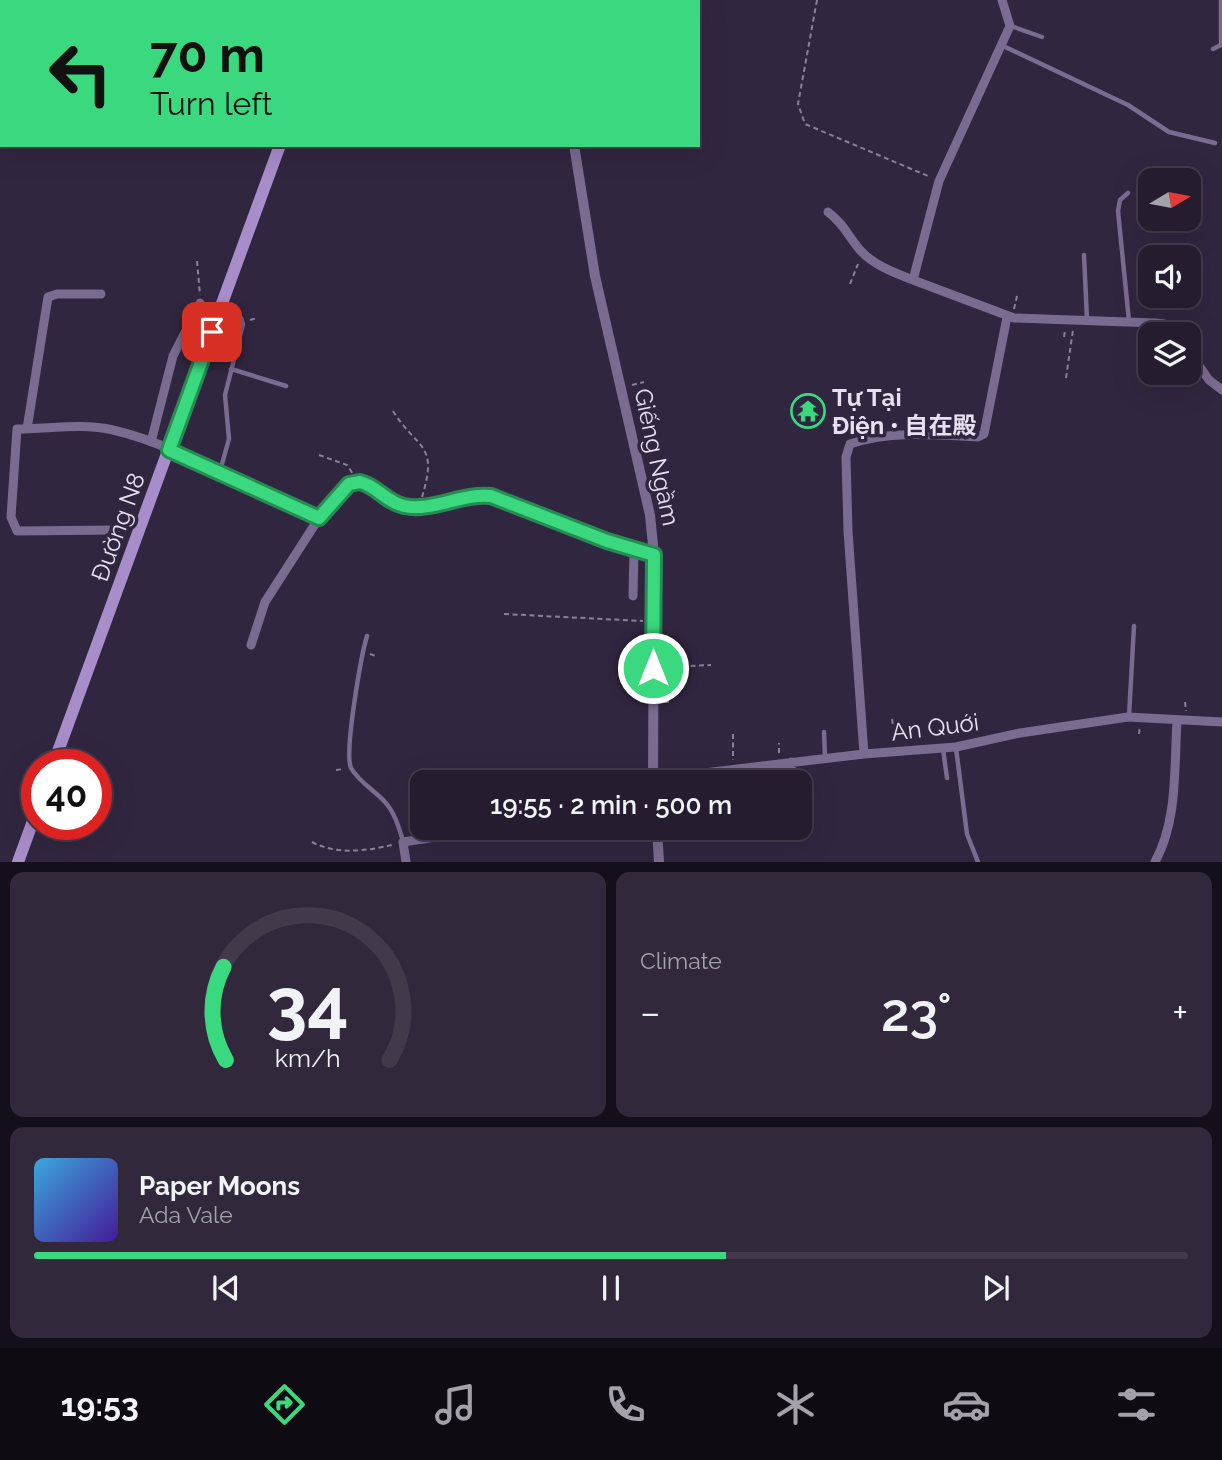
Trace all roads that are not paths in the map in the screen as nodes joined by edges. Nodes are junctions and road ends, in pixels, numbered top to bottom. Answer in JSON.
{"nodes":[{"id":1,"x":1002,"y":0,"type":"edge"},
{"id":2,"x":1222,"y":0,"type":"edge"},
{"id":3,"x":1010,"y":26,"type":"junction"},
{"id":4,"x":1042,"y":37,"type":"dead end"},
{"id":5,"x":1001,"y":45,"type":"junction"},
{"id":6,"x":1213,"y":49,"type":"dead end"},
{"id":7,"x":1215,"y":143,"type":"dead end"},
{"id":8,"x":279,"y":147,"type":"edge"},
{"id":9,"x":574,"y":147,"type":"edge"},
{"id":10,"x":1128,"y":193,"type":"dead end"},
{"id":11,"x":828,"y":212,"type":"dead end"},
{"id":12,"x":1084,"y":255,"type":"dead end"},
{"id":13,"x":913,"y":280,"type":"junction"},
{"id":14,"x":101,"y":294,"type":"dead end"},
{"id":15,"x":200,"y":303,"type":"joint"},
{"id":16,"x":220,"y":309,"type":"junction"},
{"id":17,"x":1006,"y":317,"type":"junction"},
{"id":18,"x":1087,"y":321,"type":"junction"},
{"id":19,"x":1129,"y":321,"type":"junction"},
{"id":20,"x":1141,"y":322,"type":"edge"},
{"id":21,"x":1201,"y":368,"type":"edge"},
{"id":22,"x":231,"y":369,"type":"junction"},
{"id":23,"x":286,"y":386,"type":"dead end"},
{"id":24,"x":1222,"y":390,"type":"edge"},
{"id":25,"x":27,"y":429,"type":"junction"},
{"id":26,"x":151,"y":442,"type":"junction"},
{"id":27,"x":169,"y":450,"type":"junction"},
{"id":28,"x":220,"y":471,"type":"junction"},
{"id":29,"x":319,"y":518,"type":"junction"},
{"id":30,"x":116,"y":530,"type":"dead end"},
{"id":31,"x":634,"y":549,"type":"junction"},
{"id":32,"x":654,"y":555,"type":"junction"},
{"id":33,"x":633,"y":596,"type":"dead end"},
{"id":34,"x":1134,"y":626,"type":"dead end"},
{"id":35,"x":367,"y":636,"type":"dead end"},
{"id":36,"x":251,"y":645,"type":"dead end"},
{"id":37,"x":1128,"y":717,"type":"junction"},
{"id":38,"x":1177,"y":722,"type":"junction"},
{"id":39,"x":1222,"y":722,"type":"edge"},
{"id":40,"x":824,"y":732,"type":"dead end"},
{"id":41,"x":956,"y":747,"type":"junction"},
{"id":42,"x":943,"y":748,"type":"junction"},
{"id":43,"x":59,"y":749,"type":"edge"},
{"id":44,"x":864,"y":754,"type":"junction"},
{"id":45,"x":825,"y":758,"type":"junction"},
{"id":46,"x":791,"y":762,"type":"junction"},
{"id":47,"x":653,"y":770,"type":"edge"},
{"id":48,"x":721,"y":770,"type":"edge"},
{"id":49,"x":791,"y":770,"type":"edge"},
{"id":50,"x":947,"y":778,"type":"dead end"},
{"id":51,"x":26,"y":840,"type":"edge"},
{"id":52,"x":416,"y":840,"type":"edge"},
{"id":53,"x":658,"y":840,"type":"edge"},
{"id":54,"x":403,"y":842,"type":"junction"},
{"id":55,"x":18,"y":862,"type":"edge"},
{"id":56,"x":405,"y":862,"type":"edge"},
{"id":57,"x":659,"y":862,"type":"edge"},
{"id":58,"x":978,"y":862,"type":"edge"},
{"id":59,"x":1155,"y":862,"type":"edge"}],
"edges":[{"from":1,"to":3,"type":"street"},
{"from":2,"to":6,"type":"lane"},
{"from":3,"to":4,"type":"lane"},
{"from":3,"to":5,"type":"street"},
{"from":5,"to":7,"type":"lane"},
{"from":5,"to":13,"type":"street"},
{"from":8,"to":16,"type":"main road","name":"Đường N8"},
{"from":9,"to":32,"type":"street","name":"Giếng Ngầm"},
{"from":10,"to":19,"type":"lane"},
{"from":11,"to":13,"type":"street"},
{"from":12,"to":18,"type":"lane"},
{"from":13,"to":17,"type":"street"},
{"from":14,"to":25,"type":"street"},
{"from":15,"to":16,"type":"lane"},
{"from":15,"to":26,"type":"street"},
{"from":16,"to":22,"type":"lane"},
{"from":16,"to":27,"type":"main road","name":"Đường N8"},
{"from":17,"to":18,"type":"street"},
{"from":17,"to":44,"type":"street"},
{"from":18,"to":19,"type":"street"},
{"from":19,"to":20,"type":"street"},
{"from":21,"to":24,"type":"street"},
{"from":22,"to":23,"type":"lane"},
{"from":22,"to":28,"type":"lane"},
{"from":25,"to":26,"type":"street"},
{"from":25,"to":30,"type":"street"},
{"from":26,"to":27,"type":"street"},
{"from":27,"to":28,"type":"street"},
{"from":27,"to":43,"type":"main road","name":"Đường N8"},
{"from":28,"to":29,"type":"street"},
{"from":29,"to":31,"type":"street"},
{"from":29,"to":36,"type":"street"},
{"from":31,"to":32,"type":"street"},
{"from":31,"to":33,"type":"street"},
{"from":32,"to":47,"type":"street","name":"Giếng Ngầm"},
{"from":34,"to":37,"type":"lane"},
{"from":35,"to":54,"type":"lane"},
{"from":37,"to":38,"type":"street","name":"An Quới"},
{"from":37,"to":41,"type":"street","name":"An Quới"},
{"from":38,"to":39,"type":"street","name":"An Quới"},
{"from":38,"to":59,"type":"street"},
{"from":40,"to":45,"type":"lane"},
{"from":41,"to":42,"type":"street","name":"An Quới"},
{"from":41,"to":58,"type":"lane"},
{"from":42,"to":44,"type":"street","name":"An Quới"},
{"from":42,"to":50,"type":"lane"},
{"from":44,"to":45,"type":"street","name":"An Quới"},
{"from":45,"to":46,"type":"street","name":"An Quới"},
{"from":46,"to":48,"type":"street","name":"An Quới"},
{"from":46,"to":49,"type":"street"},
{"from":51,"to":55,"type":"main road"},
{"from":52,"to":54,"type":"street"},
{"from":53,"to":57,"type":"street"},
{"from":54,"to":56,"type":"street"}]}
